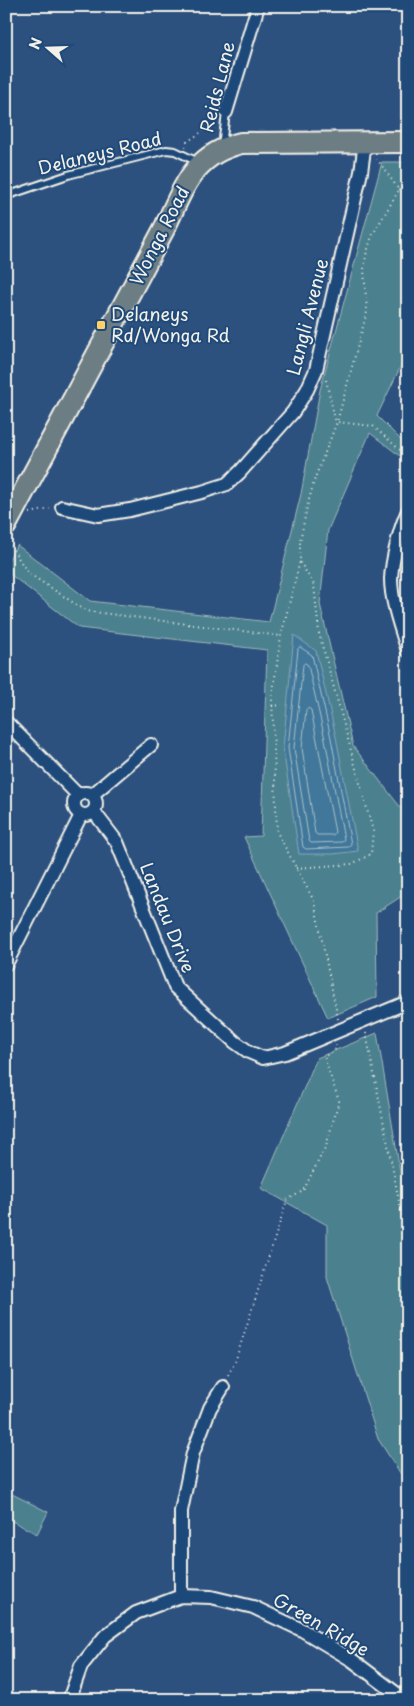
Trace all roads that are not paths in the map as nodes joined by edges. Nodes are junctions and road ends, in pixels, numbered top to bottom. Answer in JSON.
{"nodes":[{"id":1,"x":258,"y":6,"type":"edge"},
{"id":2,"x":226,"y":112,"type":"joint"},
{"id":3,"x":365,"y":142,"type":"junction"},
{"id":4,"x":408,"y":142,"type":"edge"},
{"id":5,"x":222,"y":148,"type":"junction"},
{"id":6,"x":200,"y":164,"type":"junction"},
{"id":7,"x":6,"y":196,"type":"edge"},
{"id":8,"x":62,"y":507,"type":"road end"},
{"id":9,"x":408,"y":511,"type":"edge"},
{"id":10,"x":8,"y":521,"type":"edge"},
{"id":11,"x":408,"y":651,"type":"edge"},
{"id":12,"x":6,"y":723,"type":"edge"},
{"id":13,"x":151,"y":745,"type":"dead end"},
{"id":14,"x":78,"y":795,"type":"junction"},
{"id":15,"x":92,"y":795,"type":"junction"},
{"id":16,"x":87,"y":814,"type":"junction"},
{"id":17,"x":6,"y":964,"type":"edge"},
{"id":18,"x":408,"y":1002,"type":"edge"},
{"id":19,"x":223,"y":1386,"type":"road end"},
{"id":20,"x":181,"y":1596,"type":"junction"},
{"id":21,"x":69,"y":1700,"type":"edge"},
{"id":22,"x":405,"y":1700,"type":"edge"}],
"edges":[{"from":1,"to":2,"type":"street","name":"Reids Lane"},
{"from":2,"to":5,"type":"lane","name":"Reids Lane"},
{"from":3,"to":4,"type":"main road","name":"Wonga Road"},
{"from":3,"to":5,"type":"main road","name":"Wonga Road"},
{"from":3,"to":8,"type":"street","name":"Langli Avenue"},
{"from":5,"to":6,"type":"main road","name":"Wonga Road"},
{"from":6,"to":7,"type":"lane","name":"Delaneys Road"},
{"from":6,"to":10,"type":"main road","name":"Wonga Road"},
{"from":9,"to":11,"type":"street"},
{"from":12,"to":14,"type":"street"},
{"from":13,"to":15,"type":"street"},
{"from":14,"to":15,"type":"street"},
{"from":14,"to":16,"type":"street"},
{"from":15,"to":16,"type":"street"},
{"from":16,"to":17,"type":"street"},
{"from":16,"to":18,"type":"street","name":"Landau Drive"},
{"from":19,"to":20,"type":"street"},
{"from":20,"to":21,"type":"street"},
{"from":20,"to":22,"type":"street","name":"Green Ridge"}]}
